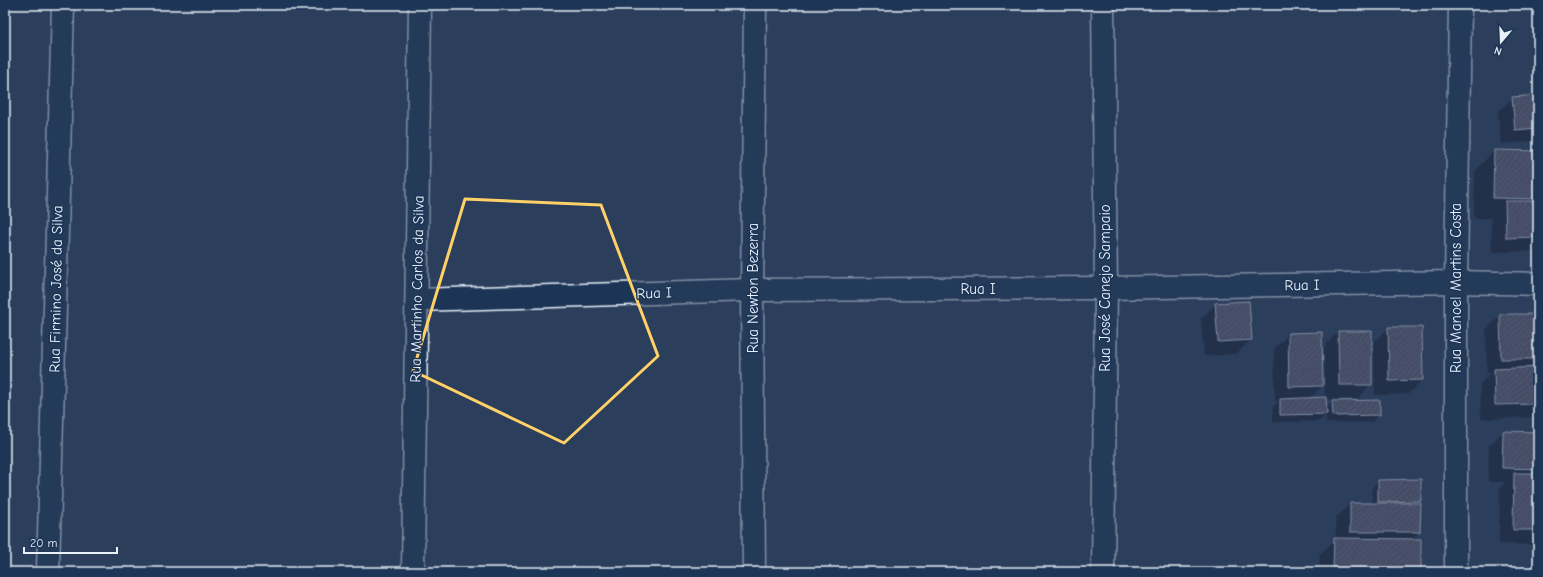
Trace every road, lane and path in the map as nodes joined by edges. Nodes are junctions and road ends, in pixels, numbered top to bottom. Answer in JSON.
{"nodes":[{"id":1,"x":63,"y":5,"type":"edge"},
{"id":2,"x":420,"y":5,"type":"edge"},
{"id":3,"x":755,"y":5,"type":"edge"},
{"id":4,"x":1103,"y":5,"type":"edge"},
{"id":5,"x":1460,"y":5,"type":"edge"},
{"id":6,"x":1456,"y":282,"type":"junction"},
{"id":7,"x":1538,"y":284,"type":"edge"},
{"id":8,"x":1106,"y":288,"type":"junction"},
{"id":9,"x":752,"y":290,"type":"junction"},
{"id":10,"x":417,"y":300,"type":"junction"},
{"id":11,"x":48,"y":572,"type":"edge"},
{"id":12,"x":413,"y":572,"type":"edge"},
{"id":13,"x":754,"y":572,"type":"edge"},
{"id":14,"x":1103,"y":572,"type":"edge"},
{"id":15,"x":1456,"y":572,"type":"edge"}],
"edges":[{"from":1,"to":11,"type":"street","name":"Rua Firmino José da Silva"},
{"from":2,"to":10,"type":"street","name":"Rua Martinho Carlos da Silva"},
{"from":3,"to":9,"type":"street","name":"Rua Newton Bezerra"},
{"from":4,"to":8,"type":"street","name":"Rua José Canejo Sampaio"},
{"from":5,"to":6,"type":"street","name":"Rua Manoel Martins Costa"},
{"from":6,"to":7,"type":"street","name":"Rua I"},
{"from":6,"to":8,"type":"street","name":"Rua I"},
{"from":6,"to":15,"type":"street","name":"Rua Manoel Martins Costa"},
{"from":8,"to":9,"type":"street","name":"Rua I"},
{"from":8,"to":14,"type":"street","name":"Rua José Canejo Sampaio"},
{"from":9,"to":10,"type":"street","name":"Rua I"},
{"from":9,"to":13,"type":"street","name":"Rua Newton Bezerra"},
{"from":10,"to":12,"type":"street","name":"Rua Martinho Carlos da Silva"}]}
